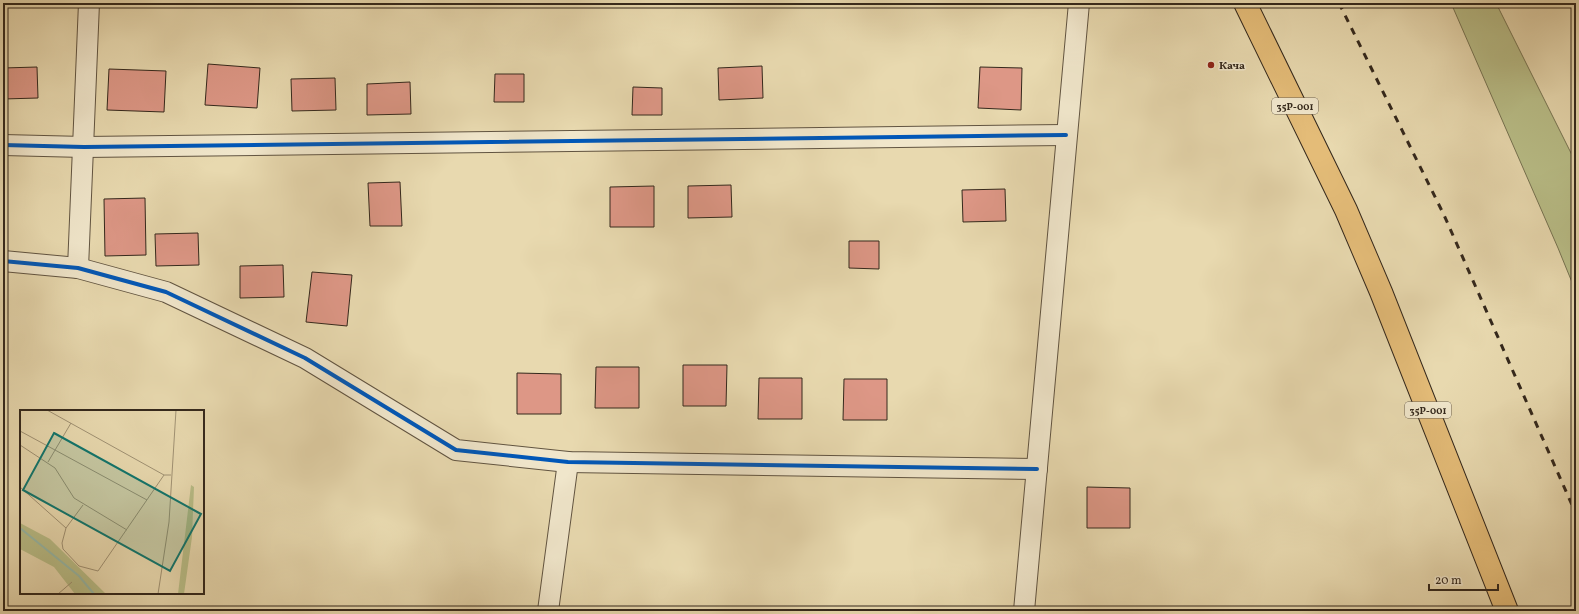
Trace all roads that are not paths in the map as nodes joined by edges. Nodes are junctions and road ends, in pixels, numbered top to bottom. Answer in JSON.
{"nodes":[{"id":1,"x":89,"y":3,"type":"edge"},
{"id":2,"x":1079,"y":3,"type":"edge"},
{"id":3,"x":1245,"y":3,"type":"edge"},
{"id":4,"x":1066,"y":135,"type":"junction"},
{"id":5,"x":3,"y":145,"type":"edge"},
{"id":6,"x":3,"y":260,"type":"edge"},
{"id":7,"x":78,"y":268,"type":"junction"},
{"id":8,"x":568,"y":462,"type":"junction"},
{"id":9,"x":1037,"y":469,"type":"junction"},
{"id":10,"x":548,"y":611,"type":"edge"},
{"id":11,"x":1024,"y":611,"type":"edge"},
{"id":12,"x":1507,"y":611,"type":"edge"}],
"edges":[{"from":1,"to":7,"type":"street"},
{"from":2,"to":4,"type":"street"},
{"from":3,"to":12,"type":"main road","number":"35Р-001"},
{"from":4,"to":5,"type":"street"},
{"from":4,"to":9,"type":"street"},
{"from":6,"to":7,"type":"street"},
{"from":7,"to":8,"type":"street"},
{"from":8,"to":9,"type":"street"},
{"from":8,"to":10,"type":"street"},
{"from":9,"to":11,"type":"street"}]}
